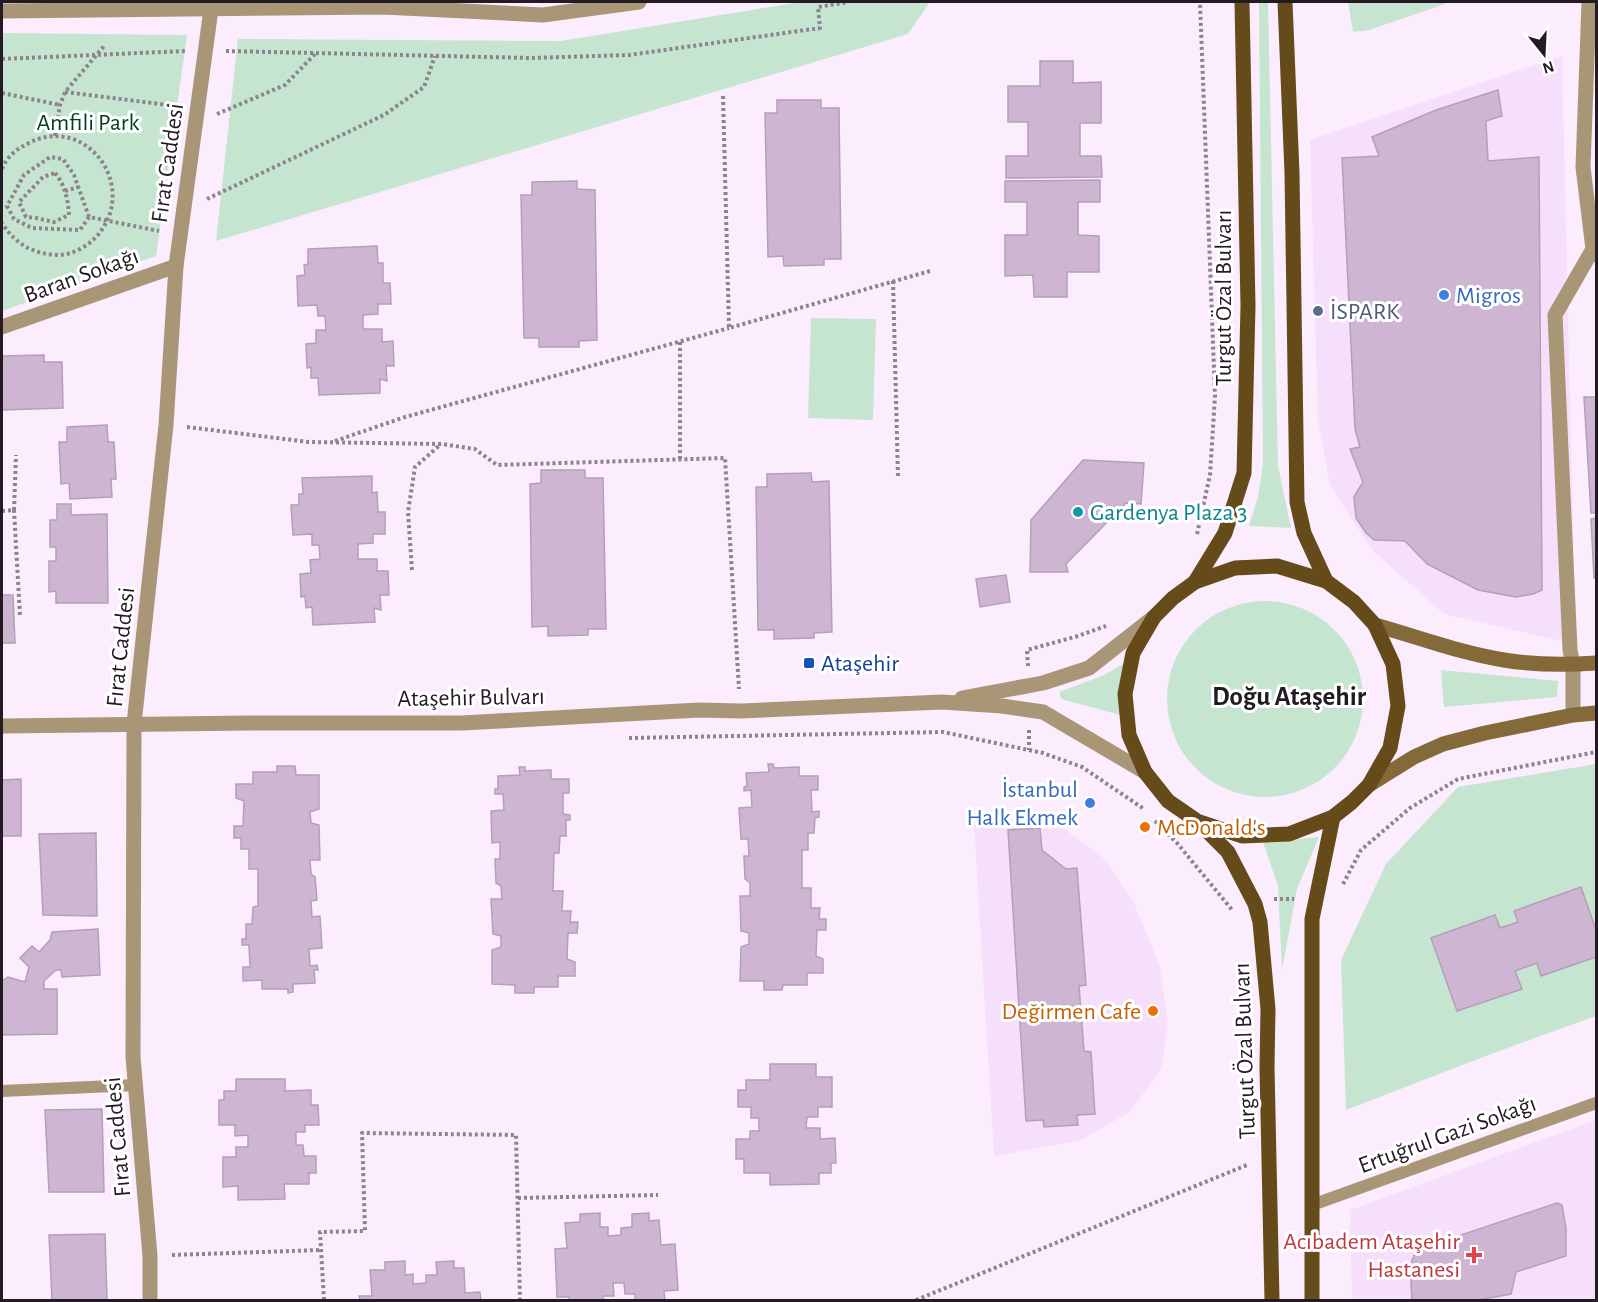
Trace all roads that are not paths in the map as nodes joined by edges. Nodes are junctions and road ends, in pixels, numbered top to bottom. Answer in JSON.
{"nodes":[{"id":1,"x":639,"y":2,"type":"edge"},
{"id":2,"x":1242,"y":2,"type":"edge"},
{"id":3,"x":1285,"y":2,"type":"edge"},
{"id":4,"x":1588,"y":2,"type":"edge"},
{"id":5,"x":211,"y":4,"type":"edge"},
{"id":6,"x":2,"y":11,"type":"edge"},
{"id":7,"x":1595,"y":251,"type":"edge"},
{"id":8,"x":176,"y":266,"type":"junction"},
{"id":9,"x":2,"y":327,"type":"edge"},
{"id":10,"x":1326,"y":581,"type":"junction"},
{"id":11,"x":1195,"y":582,"type":"junction"},
{"id":12,"x":1154,"y":617,"type":"junction"},
{"id":13,"x":1375,"y":625,"type":"junction"},
{"id":14,"x":1596,"y":663,"type":"edge"},
{"id":15,"x":1573,"y":665,"type":"junction"},
{"id":16,"x":942,"y":702,"type":"junction"},
{"id":17,"x":1596,"y":713,"type":"edge"},
{"id":18,"x":1573,"y":715,"type":"junction"},
{"id":19,"x":134,"y":724,"type":"junction"},
{"id":20,"x":2,"y":726,"type":"edge"},
{"id":21,"x":1144,"y":772,"type":"junction"},
{"id":22,"x":1369,"y":785,"type":"junction"},
{"id":23,"x":1333,"y":817,"type":"junction"},
{"id":24,"x":1197,"y":821,"type":"junction"},
{"id":25,"x":135,"y":1086,"type":"junction"},
{"id":26,"x":2,"y":1091,"type":"edge"},
{"id":27,"x":1596,"y":1103,"type":"edge"},
{"id":28,"x":1312,"y":1205,"type":"junction"},
{"id":29,"x":150,"y":1300,"type":"edge"},
{"id":30,"x":1272,"y":1300,"type":"edge"},
{"id":31,"x":1312,"y":1300,"type":"edge"}],
"edges":[{"from":1,"to":5,"type":"street"},
{"from":2,"to":11,"type":"main road","name":"Turgut Özal Bulvarı"},
{"from":3,"to":10,"type":"main road","name":"Turgut Özal Bulvarı"},
{"from":4,"to":7,"type":"street"},
{"from":5,"to":6,"type":"street"},
{"from":5,"to":8,"type":"street","name":"Fırat Caddesi"},
{"from":7,"to":15,"type":"street"},
{"from":8,"to":9,"type":"street","name":"Baran Sokağı"},
{"from":8,"to":19,"type":"street","name":"Fırat Caddesi"},
{"from":10,"to":11,"type":"main road","name":"Turgut Özal Bulvarı"},
{"from":10,"to":13,"type":"main road","name":"Turgut Özal Bulvarı"},
{"from":11,"to":12,"type":"main road","name":"Turgut Özal Bulvarı"},
{"from":12,"to":16,"type":"street","name":"Ataşehir Bulvarı"},
{"from":12,"to":21,"type":"main road","name":"Turgut Özal Bulvarı"},
{"from":13,"to":15,"type":"main road"},
{"from":13,"to":22,"type":"main road","name":"Turgut Özal Bulvarı"},
{"from":14,"to":15,"type":"main road"},
{"from":15,"to":18,"type":"street"},
{"from":16,"to":19,"type":"street","name":"Ataşehir Bulvarı"},
{"from":16,"to":21,"type":"street","name":"Ataşehir Bulvarı"},
{"from":17,"to":18,"type":"main road"},
{"from":18,"to":22,"type":"main road"},
{"from":19,"to":20,"type":"street","name":"Ataşehir Bulvarı"},
{"from":19,"to":25,"type":"street","name":"Fırat Caddesi"},
{"from":21,"to":24,"type":"main road","name":"Turgut Özal Bulvarı"},
{"from":22,"to":23,"type":"main road","name":"Turgut Özal Bulvarı"},
{"from":23,"to":24,"type":"main road","name":"Turgut Özal Bulvarı"},
{"from":23,"to":28,"type":"main road"},
{"from":24,"to":30,"type":"main road","name":"Turgut Özal Bulvarı"},
{"from":25,"to":26,"type":"lane"},
{"from":25,"to":29,"type":"street","name":"Fırat Caddesi"},
{"from":27,"to":28,"type":"lane","name":"Ertuğrul Gazi Sokağı"},
{"from":28,"to":31,"type":"main road"}]}
